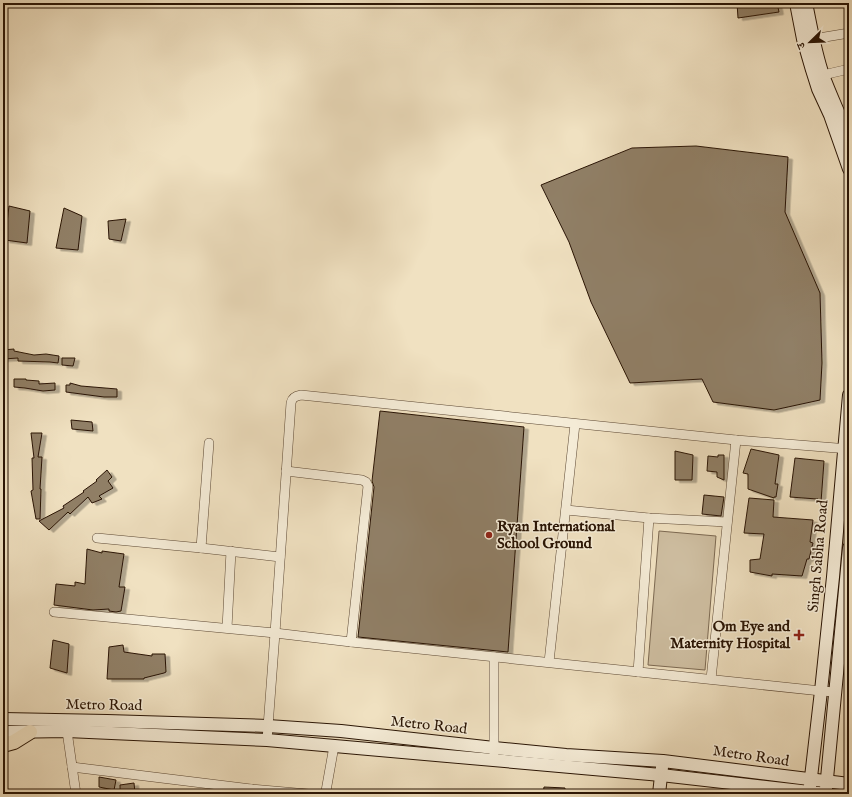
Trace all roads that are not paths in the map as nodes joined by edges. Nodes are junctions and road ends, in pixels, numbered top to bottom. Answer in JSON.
{"nodes":[{"id":1,"x":796,"y":3,"type":"edge"},
{"id":2,"x":806,"y":3,"type":"edge"},
{"id":3,"x":849,"y":33,"type":"edge"},
{"id":4,"x":808,"y":39,"type":"junction"},
{"id":5,"x":849,"y":69,"type":"edge"},
{"id":6,"x":823,"y":75,"type":"junction"},
{"id":7,"x":849,"y":138,"type":"edge"},
{"id":8,"x":849,"y":169,"type":"edge"},
{"id":9,"x":849,"y":395,"type":"edge"},
{"id":10,"x":575,"y":424,"type":"junction"},
{"id":11,"x":736,"y":440,"type":"junction"},
{"id":12,"x":209,"y":443,"type":"dead end"},
{"id":13,"x":847,"y":449,"type":"edge"},
{"id":14,"x":286,"y":472,"type":"junction"},
{"id":15,"x":566,"y":510,"type":"junction"},
{"id":16,"x":649,"y":518,"type":"junction"},
{"id":17,"x":727,"y":522,"type":"junction"},
{"id":18,"x":97,"y":538,"type":"dead end"},
{"id":19,"x":201,"y":548,"type":"junction"},
{"id":20,"x":849,"y":548,"type":"edge"},
{"id":21,"x":231,"y":551,"type":"junction"},
{"id":22,"x":280,"y":557,"type":"junction"},
{"id":23,"x":833,"y":576,"type":"junction"},
{"id":24,"x":847,"y":578,"type":"edge"},
{"id":25,"x":54,"y":612,"type":"dead end"},
{"id":26,"x":227,"y":628,"type":"junction"},
{"id":27,"x":276,"y":633,"type":"junction"},
{"id":28,"x":351,"y":642,"type":"junction"},
{"id":29,"x":494,"y":657,"type":"junction"},
{"id":30,"x":550,"y":662,"type":"junction"},
{"id":31,"x":638,"y":672,"type":"junction"},
{"id":32,"x":711,"y":679,"type":"junction"},
{"id":33,"x":821,"y":691,"type":"junction"},
{"id":34,"x":835,"y":692,"type":"junction"},
{"id":35,"x":3,"y":719,"type":"edge"},
{"id":36,"x":268,"y":726,"type":"junction"},
{"id":37,"x":67,"y":731,"type":"junction"},
{"id":38,"x":3,"y":732,"type":"edge"},
{"id":39,"x":30,"y":732,"type":"junction"},
{"id":40,"x":267,"y":740,"type":"junction"},
{"id":41,"x":3,"y":745,"type":"edge"},
{"id":42,"x":334,"y":746,"type":"junction"},
{"id":43,"x":494,"y":754,"type":"junction"},
{"id":44,"x":663,"y":761,"type":"junction"},
{"id":45,"x":72,"y":767,"type":"junction"},
{"id":46,"x":661,"y":775,"type":"junction"},
{"id":47,"x":827,"y":782,"type":"junction"},
{"id":48,"x":849,"y":784,"type":"edge"},
{"id":49,"x":810,"y":786,"type":"junction"},
{"id":50,"x":786,"y":791,"type":"edge"},
{"id":51,"x":251,"y":792,"type":"edge"},
{"id":52,"x":76,"y":794,"type":"edge"},
{"id":53,"x":308,"y":794,"type":"edge"},
{"id":54,"x":323,"y":794,"type":"edge"},
{"id":55,"x":659,"y":794,"type":"edge"},
{"id":56,"x":826,"y":794,"type":"edge"}],
"edges":[{"from":1,"to":4,"type":"street"},
{"from":2,"to":4,"type":"street"},
{"from":3,"to":4,"type":"street"},
{"from":4,"to":6,"type":"street"},
{"from":4,"to":8,"type":"street"},
{"from":5,"to":6,"type":"street"},
{"from":6,"to":7,"type":"street"},
{"from":9,"to":13,"type":"street","name":"Singh Sabha Road"},
{"from":10,"to":11,"type":"street"},
{"from":10,"to":14,"type":"street"},
{"from":10,"to":15,"type":"street"},
{"from":11,"to":13,"type":"street"},
{"from":11,"to":17,"type":"street"},
{"from":12,"to":19,"type":"street"},
{"from":13,"to":23,"type":"street","name":"Singh Sabha Road"},
{"from":14,"to":22,"type":"street"},
{"from":14,"to":28,"type":"street"},
{"from":15,"to":16,"type":"street"},
{"from":15,"to":30,"type":"street"},
{"from":16,"to":17,"type":"street"},
{"from":16,"to":31,"type":"street"},
{"from":17,"to":32,"type":"street"},
{"from":18,"to":19,"type":"street"},
{"from":19,"to":21,"type":"street"},
{"from":20,"to":24,"type":"street","name":"Singh Sabha Road"},
{"from":21,"to":22,"type":"street"},
{"from":21,"to":26,"type":"street"},
{"from":22,"to":27,"type":"street"},
{"from":23,"to":24,"type":"street"},
{"from":23,"to":33,"type":"street","name":"Singh Sabha Road"},
{"from":24,"to":34,"type":"street","name":"Singh Sabha Road"},
{"from":25,"to":26,"type":"street"},
{"from":26,"to":27,"type":"street"},
{"from":27,"to":28,"type":"street"},
{"from":27,"to":36,"type":"street"},
{"from":28,"to":29,"type":"street"},
{"from":29,"to":30,"type":"street"},
{"from":29,"to":43,"type":"street"},
{"from":30,"to":31,"type":"street"},
{"from":31,"to":32,"type":"street"},
{"from":32,"to":33,"type":"street"},
{"from":33,"to":34,"type":"street"},
{"from":33,"to":49,"type":"street","name":"Singh Sabha Road"},
{"from":34,"to":47,"type":"street","name":"Singh Sabha Road"},
{"from":35,"to":36,"type":"street","name":"Metro Road"},
{"from":36,"to":40,"type":"street"},
{"from":36,"to":43,"type":"street","name":"Metro Road"},
{"from":37,"to":39,"type":"street","name":"Metro Road"},
{"from":37,"to":40,"type":"street","name":"Metro Road"},
{"from":37,"to":45,"type":"street"},
{"from":38,"to":39,"type":"street","name":"Metro Road"},
{"from":39,"to":41,"type":"main road"},
{"from":40,"to":42,"type":"street","name":"Metro Road"},
{"from":42,"to":43,"type":"street","name":"Metro Road"},
{"from":42,"to":54,"type":"street"},
{"from":43,"to":44,"type":"street","name":"Metro Road"},
{"from":43,"to":46,"type":"street","name":"Metro Road"},
{"from":44,"to":46,"type":"street"},
{"from":44,"to":49,"type":"street","name":"Metro Road"},
{"from":45,"to":51,"type":"street"},
{"from":45,"to":52,"type":"street"},
{"from":46,"to":50,"type":"street","name":"Metro Road"},
{"from":46,"to":55,"type":"street"},
{"from":47,"to":48,"type":"street","name":"Metro Road"},
{"from":47,"to":49,"type":"street","name":"Metro Road"},
{"from":47,"to":56,"type":"street","name":"Singh Sabha Road"},
{"from":49,"to":50,"type":"street","name":"Metro Road"},
{"from":49,"to":56,"type":"street","name":"Metro Road"},
{"from":51,"to":53,"type":"street"}]}
